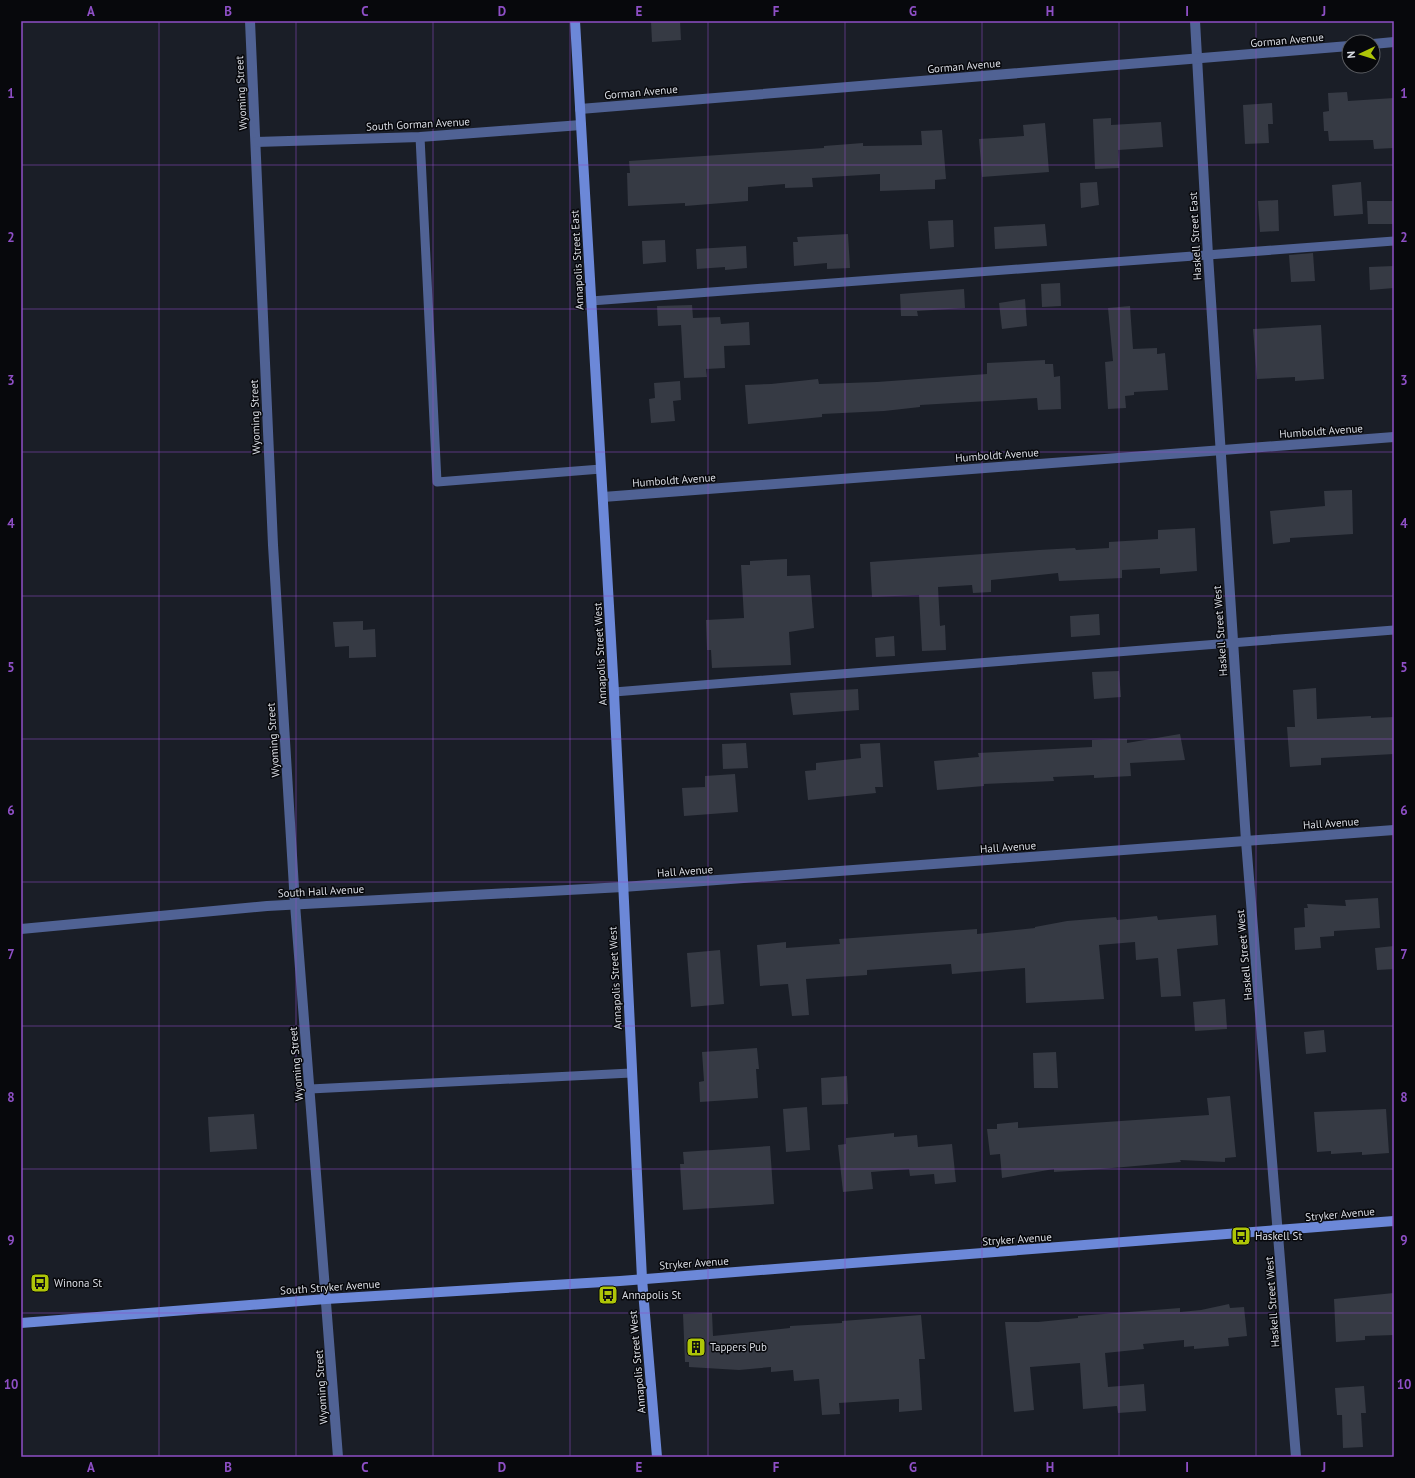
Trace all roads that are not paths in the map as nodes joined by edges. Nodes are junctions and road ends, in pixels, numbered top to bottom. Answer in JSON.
{"nodes":[{"id":1,"x":250,"y":21,"type":"edge"},
{"id":2,"x":575,"y":21,"type":"edge"},
{"id":3,"x":1195,"y":21,"type":"edge"},
{"id":4,"x":1394,"y":42,"type":"edge"},
{"id":5,"x":1381,"y":43,"type":"edge"},
{"id":6,"x":1341,"y":47,"type":"edge"},
{"id":7,"x":1197,"y":60,"type":"junction"},
{"id":8,"x":580,"y":109,"type":"junction"},
{"id":9,"x":581,"y":125,"type":"junction"},
{"id":10,"x":420,"y":137,"type":"junction"},
{"id":11,"x":256,"y":142,"type":"junction"},
{"id":12,"x":1394,"y":241,"type":"edge"},
{"id":13,"x":1208,"y":255,"type":"junction"},
{"id":14,"x":591,"y":301,"type":"junction"},
{"id":15,"x":1394,"y":437,"type":"edge"},
{"id":16,"x":1221,"y":450,"type":"junction"},
{"id":17,"x":601,"y":469,"type":"junction"},
{"id":18,"x":603,"y":498,"type":"junction"},
{"id":19,"x":1394,"y":630,"type":"edge"},
{"id":20,"x":1233,"y":642,"type":"junction"},
{"id":21,"x":614,"y":692,"type":"junction"},
{"id":22,"x":1394,"y":830,"type":"edge"},
{"id":23,"x":1246,"y":841,"type":"junction"},
{"id":24,"x":623,"y":887,"type":"junction"},
{"id":25,"x":295,"y":904,"type":"junction"},
{"id":26,"x":21,"y":929,"type":"edge"},
{"id":27,"x":631,"y":1073,"type":"junction"},
{"id":28,"x":310,"y":1089,"type":"junction"},
{"id":29,"x":1394,"y":1221,"type":"edge"},
{"id":30,"x":1278,"y":1231,"type":"junction"},
{"id":31,"x":642,"y":1279,"type":"junction"},
{"id":32,"x":326,"y":1299,"type":"junction"},
{"id":33,"x":21,"y":1323,"type":"edge"},
{"id":34,"x":338,"y":1457,"type":"edge"},
{"id":35,"x":658,"y":1457,"type":"edge"},
{"id":36,"x":1296,"y":1457,"type":"edge"}],
"edges":[{"from":1,"to":11,"type":"street","name":"Wyoming Street"},
{"from":2,"to":8,"type":"street","name":"Annapolis Street East"},
{"from":3,"to":7,"type":"street","name":"Haskell Street East"},
{"from":4,"to":5,"type":"street"},
{"from":6,"to":7,"type":"street","name":"Gorman Avenue"},
{"from":7,"to":8,"type":"street","name":"Gorman Avenue"},
{"from":7,"to":13,"type":"street","name":"Haskell Street East"},
{"from":8,"to":9,"type":"street","name":"Annapolis Street East"},
{"from":9,"to":10,"type":"street","name":"South Gorman Avenue"},
{"from":9,"to":14,"type":"street","name":"Annapolis Street East"},
{"from":10,"to":11,"type":"street","name":"South Gorman Avenue"},
{"from":10,"to":17,"type":"lane"},
{"from":11,"to":25,"type":"street","name":"Wyoming Street"},
{"from":12,"to":13,"type":"lane"},
{"from":13,"to":14,"type":"lane"},
{"from":13,"to":16,"type":"street","name":"Haskell Street East"},
{"from":14,"to":17,"type":"street","name":"Annapolis Street East"},
{"from":15,"to":16,"type":"street","name":"Humboldt Avenue"},
{"from":16,"to":18,"type":"street","name":"Humboldt Avenue"},
{"from":16,"to":20,"type":"street","name":"Haskell Street West"},
{"from":17,"to":18,"type":"street","name":"Annapolis Street East"},
{"from":18,"to":21,"type":"street","name":"Annapolis Street West"},
{"from":19,"to":20,"type":"lane"},
{"from":20,"to":21,"type":"lane"},
{"from":20,"to":23,"type":"street","name":"Haskell Street West"},
{"from":21,"to":24,"type":"street","name":"Annapolis Street West"},
{"from":22,"to":23,"type":"street","name":"Hall Avenue"},
{"from":23,"to":24,"type":"street","name":"Hall Avenue"},
{"from":23,"to":30,"type":"street","name":"Haskell Street West"},
{"from":24,"to":25,"type":"street","name":"South Hall Avenue"},
{"from":24,"to":27,"type":"street","name":"Annapolis Street West"},
{"from":25,"to":26,"type":"street","name":"South Hall Avenue"},
{"from":25,"to":28,"type":"street","name":"Wyoming Street"},
{"from":27,"to":28,"type":"lane"},
{"from":27,"to":31,"type":"street","name":"Annapolis Street West"},
{"from":28,"to":32,"type":"street","name":"Wyoming Street"},
{"from":29,"to":30,"type":"street","name":"Stryker Avenue"},
{"from":30,"to":31,"type":"street","name":"Stryker Avenue"},
{"from":30,"to":36,"type":"street","name":"Haskell Street West"},
{"from":31,"to":32,"type":"street","name":"South Stryker Avenue"},
{"from":31,"to":35,"type":"street","name":"Annapolis Street West"},
{"from":32,"to":33,"type":"street","name":"South Stryker Avenue"},
{"from":32,"to":34,"type":"street","name":"Wyoming Street"}]}
